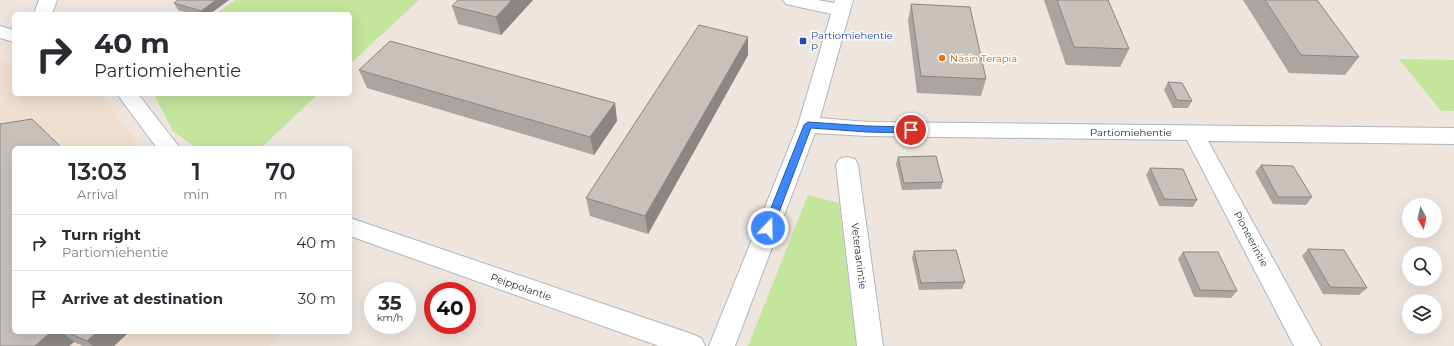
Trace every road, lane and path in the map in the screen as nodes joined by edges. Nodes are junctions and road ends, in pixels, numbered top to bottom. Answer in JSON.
{"nodes":[{"id":1,"x":48,"y":0,"type":"edge"},
{"id":2,"x":792,"y":0,"type":"edge"},
{"id":3,"x":842,"y":5,"type":"edge"},
{"id":4,"x":44,"y":12,"type":"edge"},
{"id":5,"x":0,"y":32,"type":"edge"},
{"id":6,"x":12,"y":35,"type":"edge"},
{"id":7,"x":129,"y":96,"type":"edge"},
{"id":8,"x":808,"y":125,"type":"junction"},
{"id":9,"x":1193,"y":132,"type":"junction"},
{"id":10,"x":1454,"y":136,"type":"edge"},
{"id":11,"x":167,"y":146,"type":"edge"},
{"id":12,"x":847,"y":165,"type":"dead end"},
{"id":13,"x":352,"y":228,"type":"edge"},
{"id":14,"x":692,"y":346,"type":"edge"},
{"id":15,"x":722,"y":346,"type":"edge"},
{"id":16,"x":870,"y":346,"type":"edge"},
{"id":17,"x":1308,"y":346,"type":"edge"}],
"edges":[{"from":1,"to":4,"type":"street"},
{"from":2,"to":3,"type":"street"},
{"from":3,"to":8,"type":"street"},
{"from":5,"to":6,"type":"street"},
{"from":7,"to":11,"type":"street"},
{"from":8,"to":9,"type":"street","name":"Partiomiehentie"},
{"from":8,"to":15,"type":"street"},
{"from":9,"to":10,"type":"street","name":"Partiomiehentie"},
{"from":9,"to":17,"type":"street","name":"Pioneerintie"},
{"from":12,"to":16,"type":"street","name":"Veteraanintie"},
{"from":13,"to":14,"type":"street","name":"Peippolantie"}]}
